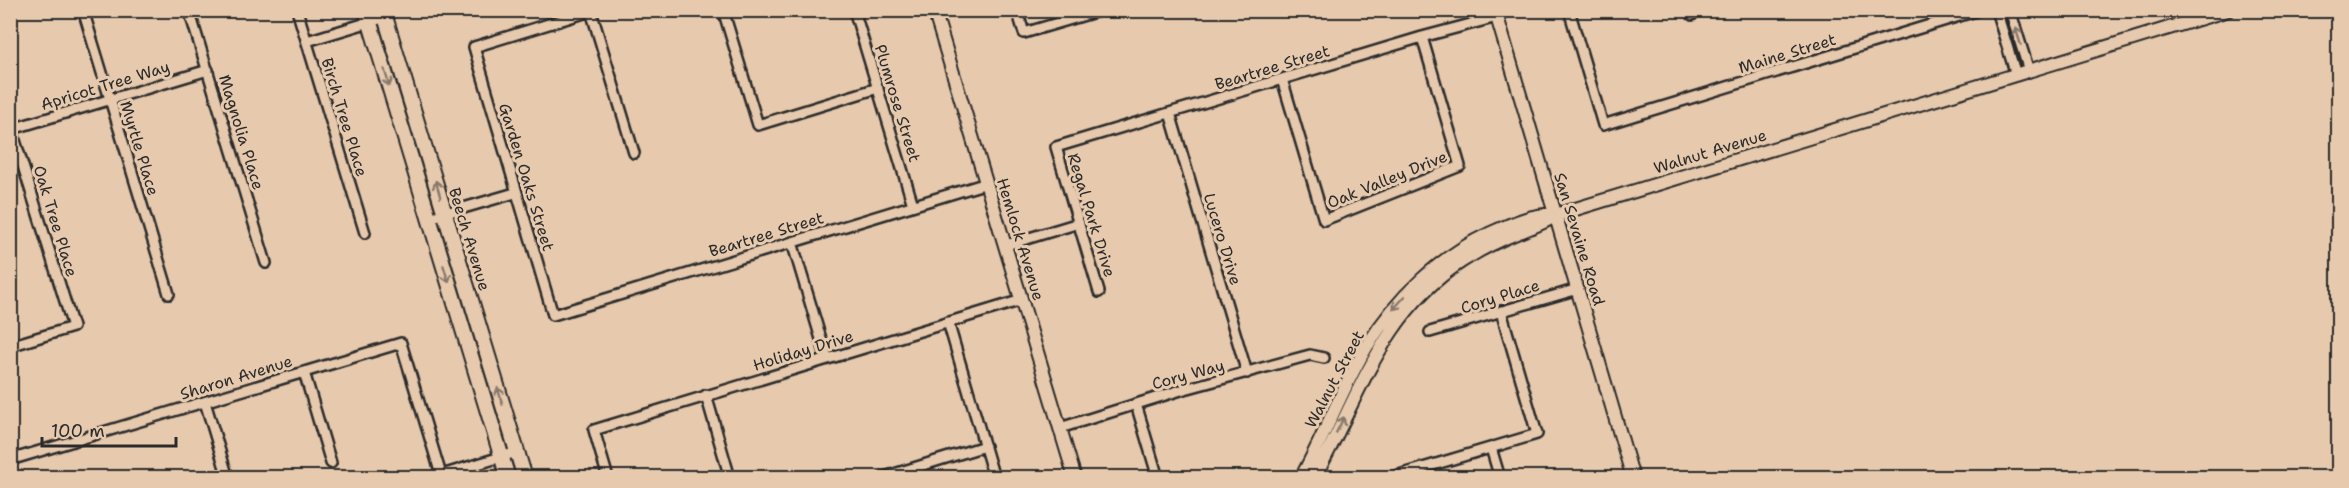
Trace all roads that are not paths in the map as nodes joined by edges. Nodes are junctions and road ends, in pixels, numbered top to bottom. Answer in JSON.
{"nodes":[{"id":1,"x":83,"y":10,"type":"edge"},
{"id":2,"x":189,"y":10,"type":"edge"},
{"id":3,"x":297,"y":10,"type":"edge"},
{"id":4,"x":723,"y":10,"type":"edge"},
{"id":5,"x":854,"y":10,"type":"edge"},
{"id":6,"x":934,"y":10,"type":"edge"},
{"id":7,"x":1017,"y":10,"type":"edge"},
{"id":8,"x":1102,"y":10,"type":"edge"},
{"id":9,"x":1569,"y":10,"type":"edge"},
{"id":10,"x":1943,"y":10,"type":"edge"},
{"id":11,"x":1979,"y":10,"type":"edge"},
{"id":12,"x":1996,"y":10,"type":"edge"},
{"id":13,"x":2010,"y":10,"type":"edge"},
{"id":14,"x":2228,"y":10,"type":"edge"},
{"id":15,"x":593,"y":11,"type":"edge"},
{"id":16,"x":385,"y":14,"type":"edge"},
{"id":17,"x":1496,"y":14,"type":"edge"},
{"id":18,"x":368,"y":16,"type":"edge"},
{"id":19,"x":1946,"y":21,"type":"junction"},
{"id":20,"x":1422,"y":37,"type":"junction"},
{"id":21,"x":307,"y":41,"type":"junction"},
{"id":22,"x":208,"y":70,"type":"junction"},
{"id":23,"x":2029,"y":71,"type":"junction"},
{"id":24,"x":2016,"y":75,"type":"junction"},
{"id":25,"x":1282,"y":79,"type":"junction"},
{"id":26,"x":878,"y":88,"type":"junction"},
{"id":27,"x":110,"y":99,"type":"junction"},
{"id":28,"x":1170,"y":113,"type":"junction"},
{"id":29,"x":11,"y":126,"type":"edge"},
{"id":30,"x":1056,"y":147,"type":"joint"},
{"id":31,"x":634,"y":153,"type":"dead end"},
{"id":32,"x":987,"y":183,"type":"junction"},
{"id":33,"x":515,"y":193,"type":"junction"},
{"id":34,"x":913,"y":205,"type":"junction"},
{"id":35,"x":445,"y":214,"type":"junction"},
{"id":36,"x":1556,"y":215,"type":"junction"},
{"id":37,"x":429,"y":218,"type":"junction"},
{"id":38,"x":1079,"y":223,"type":"junction"},
{"id":39,"x":364,"y":233,"type":"dead end"},
{"id":40,"x":792,"y":242,"type":"junction"},
{"id":41,"x":1006,"y":245,"type":"junction"},
{"id":42,"x":267,"y":263,"type":"dead end"},
{"id":43,"x":1578,"y":289,"type":"junction"},
{"id":44,"x":1099,"y":291,"type":"dead end"},
{"id":45,"x":169,"y":294,"type":"dead end"},
{"id":46,"x":1022,"y":300,"type":"junction"},
{"id":47,"x":1501,"y":311,"type":"junction"},
{"id":48,"x":553,"y":315,"type":"joint"},
{"id":49,"x":948,"y":322,"type":"junction"},
{"id":50,"x":1430,"y":332,"type":"dead end"},
{"id":51,"x":10,"y":346,"type":"edge"},
{"id":52,"x":1324,"y":358,"type":"dead end"},
{"id":53,"x":827,"y":359,"type":"junction"},
{"id":54,"x":304,"y":372,"type":"junction"},
{"id":55,"x":1247,"y":373,"type":"junction"},
{"id":56,"x":706,"y":395,"type":"junction"},
{"id":57,"x":205,"y":402,"type":"junction"},
{"id":58,"x":1136,"y":404,"type":"junction"},
{"id":59,"x":1060,"y":428,"type":"junction"},
{"id":60,"x":985,"y":446,"type":"junction"},
{"id":61,"x":1491,"y":447,"type":"junction"},
{"id":62,"x":517,"y":452,"type":"junction"},
{"id":63,"x":501,"y":457,"type":"junction"},
{"id":64,"x":10,"y":460,"type":"edge"},
{"id":65,"x":331,"y":463,"type":"dead end"},
{"id":66,"x":442,"y":476,"type":"edge"},
{"id":67,"x":228,"y":477,"type":"edge"},
{"id":68,"x":508,"y":477,"type":"edge"},
{"id":69,"x":525,"y":477,"type":"edge"},
{"id":70,"x":608,"y":477,"type":"edge"},
{"id":71,"x":730,"y":477,"type":"edge"},
{"id":72,"x":881,"y":477,"type":"edge"},
{"id":73,"x":994,"y":477,"type":"edge"},
{"id":74,"x":1076,"y":477,"type":"edge"},
{"id":75,"x":1158,"y":477,"type":"edge"},
{"id":76,"x":1301,"y":477,"type":"edge"},
{"id":77,"x":1314,"y":477,"type":"edge"},
{"id":78,"x":1389,"y":477,"type":"edge"},
{"id":79,"x":1500,"y":477,"type":"edge"},
{"id":80,"x":1633,"y":477,"type":"edge"}],
"edges":[{"from":1,"to":27,"type":"street","name":"Myrtle Place"},
{"from":2,"to":22,"type":"street","name":"Magnolia Place"},
{"from":3,"to":21,"type":"street","name":"Birch Tree Place"},
{"from":4,"to":26,"type":"street"},
{"from":5,"to":26,"type":"street","name":"Plumrose Street"},
{"from":6,"to":32,"type":"street","name":"Hemlock Avenue"},
{"from":7,"to":8,"type":"street"},
{"from":9,"to":19,"type":"street","name":"Maine Street"},
{"from":10,"to":19,"type":"street"},
{"from":11,"to":19,"type":"street","name":"Maine Street"},
{"from":12,"to":24,"type":"street"},
{"from":23,"to":13,"type":"street","one_way":true},
{"from":14,"to":23,"type":"street","name":"Walnut Avenue"},
{"from":15,"to":31,"type":"street"},
{"from":15,"to":33,"type":"street","name":"Garden Oaks Street"},
{"from":16,"to":18,"type":"street"},
{"from":35,"to":16,"type":"main road","name":"Beech Avenue","one_way":true},
{"from":17,"to":20,"type":"street","name":"Beartree Street"},
{"from":17,"to":36,"type":"street","name":"San Sevaine Road"},
{"from":18,"to":21,"type":"street"},
{"from":18,"to":37,"type":"main road","name":"Beech Avenue","one_way":true},
{"from":20,"to":25,"type":"street","name":"Beartree Street"},
{"from":20,"to":25,"type":"street","name":"Oak Valley Drive"},
{"from":21,"to":39,"type":"street","name":"Birch Tree Place"},
{"from":22,"to":27,"type":"street","name":"Apricot Tree Way"},
{"from":22,"to":42,"type":"street","name":"Magnolia Place"},
{"from":23,"to":24,"type":"street","name":"Walnut Avenue"},
{"from":24,"to":36,"type":"street","name":"Walnut Avenue"},
{"from":25,"to":28,"type":"street","name":"Beartree Street"},
{"from":26,"to":34,"type":"street","name":"Plumrose Street"},
{"from":27,"to":29,"type":"street","name":"Apricot Tree Way"},
{"from":27,"to":45,"type":"street","name":"Myrtle Place"},
{"from":28,"to":30,"type":"street","name":"Beartree Street"},
{"from":28,"to":55,"type":"street","name":"Lucero Drive"},
{"from":29,"to":51,"type":"street","name":"Oak Tree Place"},
{"from":30,"to":38,"type":"street","name":"Regal Park Drive"},
{"from":32,"to":34,"type":"street","name":"Beartree Street"},
{"from":32,"to":41,"type":"street","name":"Hemlock Avenue"},
{"from":33,"to":35,"type":"street"},
{"from":33,"to":48,"type":"street","name":"Garden Oaks Street"},
{"from":34,"to":40,"type":"street","name":"Beartree Street"},
{"from":35,"to":37,"type":"street"},
{"from":62,"to":35,"type":"main road","name":"Beech Avenue","one_way":true},
{"from":36,"to":43,"type":"street","name":"San Sevaine Road"},
{"from":36,"to":76,"type":"street","name":"Walnut Street","one_way":true},
{"from":77,"to":36,"type":"street","name":"Walnut Avenue","one_way":true},
{"from":37,"to":63,"type":"main road","name":"Beech Avenue","one_way":true},
{"from":38,"to":41,"type":"street"},
{"from":38,"to":44,"type":"street","name":"Regal Park Drive"},
{"from":40,"to":48,"type":"street","name":"Beartree Street"},
{"from":40,"to":53,"type":"street"},
{"from":41,"to":46,"type":"street","name":"Hemlock Avenue"},
{"from":43,"to":47,"type":"street","name":"Cory Place"},
{"from":43,"to":80,"type":"street","name":"San Sevaine Road"},
{"from":46,"to":49,"type":"street","name":"Holiday Drive"},
{"from":46,"to":59,"type":"street","name":"Hemlock Avenue"},
{"from":47,"to":50,"type":"street","name":"Cory Place"},
{"from":47,"to":61,"type":"street"},
{"from":49,"to":53,"type":"street","name":"Holiday Drive"},
{"from":49,"to":60,"type":"street"},
{"from":52,"to":55,"type":"street","name":"Cory Way"},
{"from":53,"to":56,"type":"street","name":"Holiday Drive"},
{"from":54,"to":57,"type":"street","name":"Sharon Avenue"},
{"from":54,"to":65,"type":"street"},
{"from":54,"to":66,"type":"street","name":"Sharon Avenue"},
{"from":55,"to":58,"type":"street","name":"Cory Way"},
{"from":56,"to":70,"type":"street","name":"Holiday Drive"},
{"from":56,"to":71,"type":"street"},
{"from":57,"to":64,"type":"street","name":"Sharon Avenue"},
{"from":57,"to":67,"type":"street"},
{"from":58,"to":59,"type":"street","name":"Cory Way"},
{"from":58,"to":75,"type":"street"},
{"from":59,"to":74,"type":"street","name":"Hemlock Avenue"},
{"from":60,"to":72,"type":"street"},
{"from":60,"to":73,"type":"street"},
{"from":61,"to":78,"type":"street"},
{"from":61,"to":79,"type":"street"},
{"from":62,"to":63,"type":"street"},
{"from":62,"to":69,"type":"main road","name":"Beech Avenue"},
{"from":63,"to":66,"type":"street"},
{"from":63,"to":68,"type":"main road","name":"Beech Avenue"}]}
